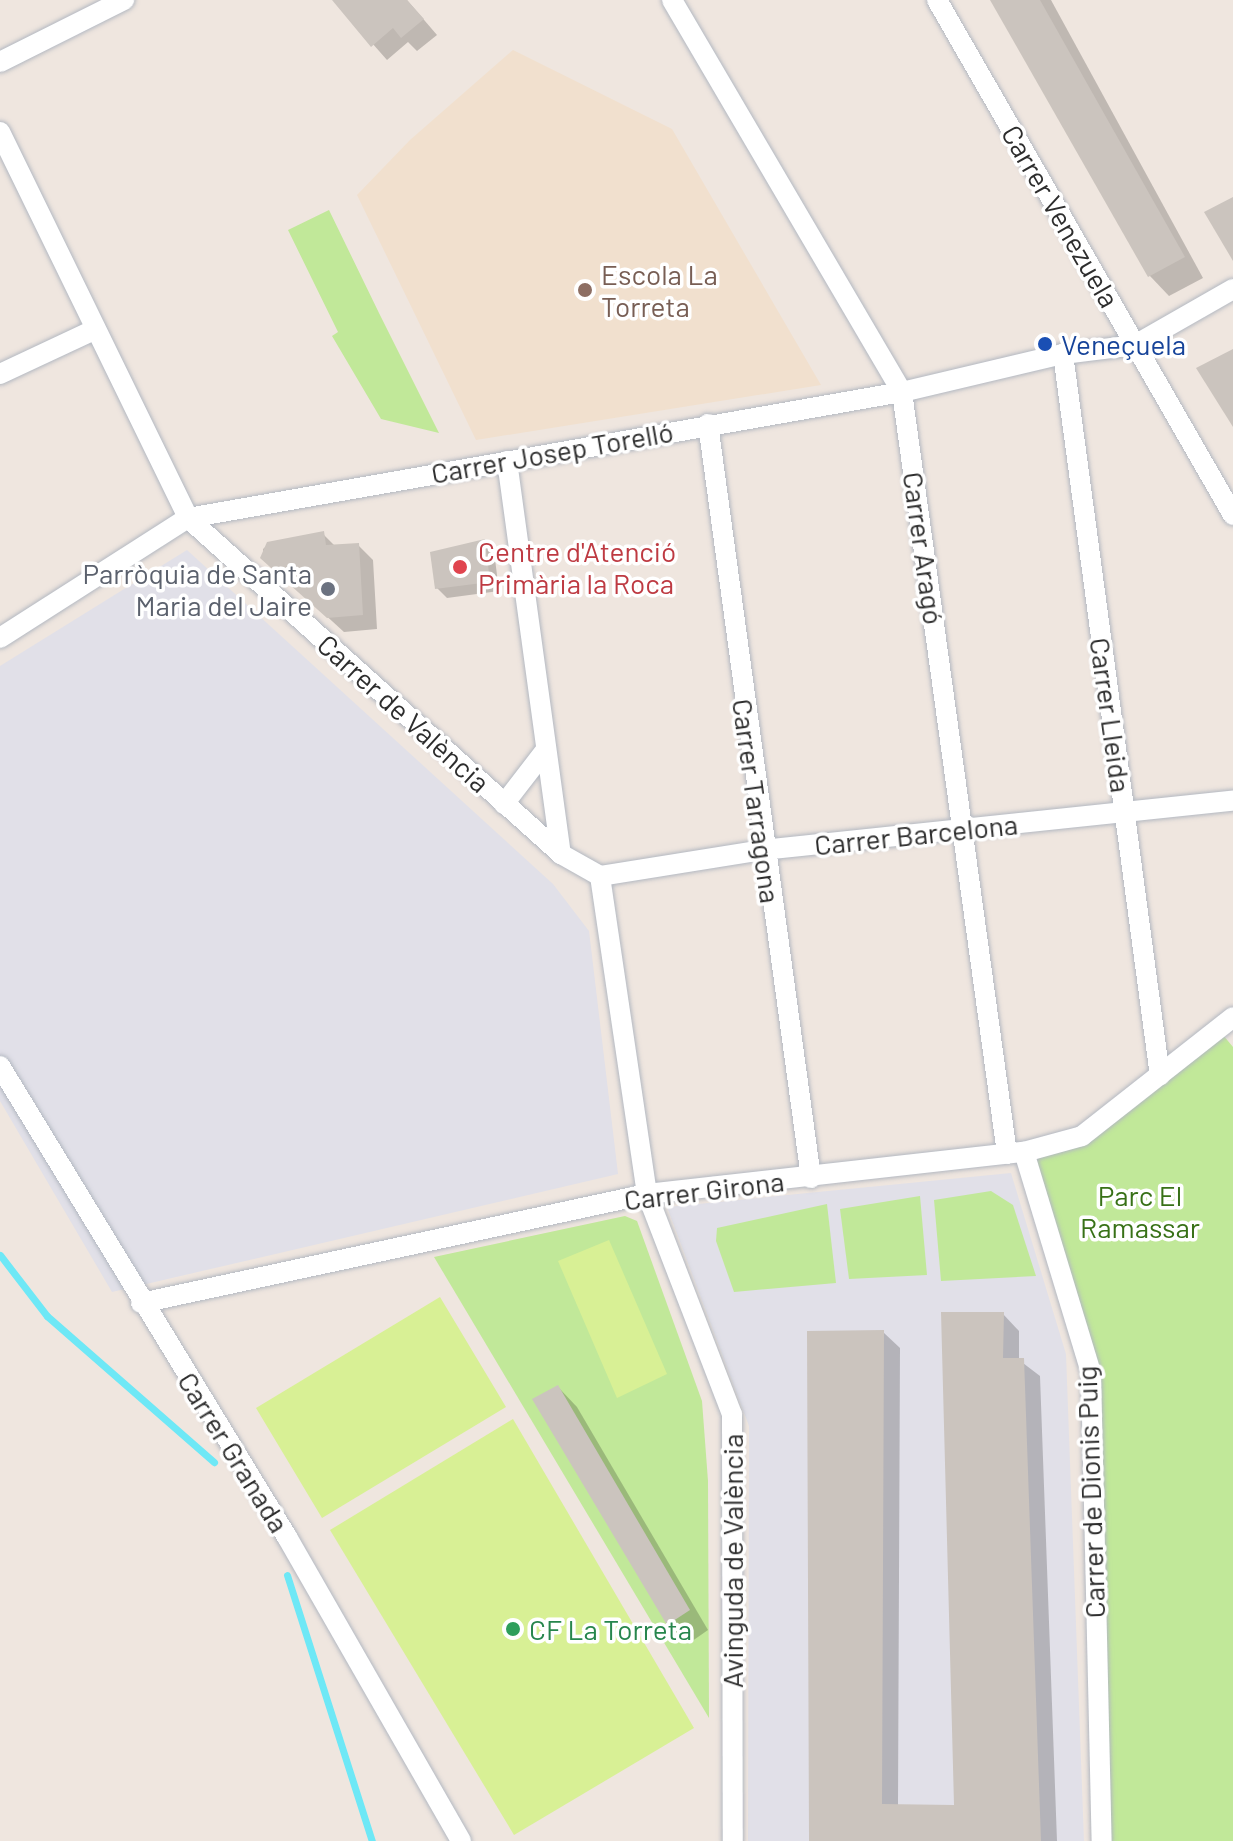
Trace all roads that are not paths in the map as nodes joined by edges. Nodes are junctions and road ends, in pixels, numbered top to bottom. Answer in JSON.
{"nodes":[{"id":1,"x":124,"y":0,"type":"edge"},
{"id":2,"x":672,"y":0,"type":"edge"},
{"id":3,"x":937,"y":0,"type":"edge"},
{"id":4,"x":0,"y":62,"type":"edge"},
{"id":5,"x":0,"y":132,"type":"edge"},
{"id":6,"x":1233,"y":289,"type":"edge"},
{"id":7,"x":94,"y":330,"type":"junction"},
{"id":8,"x":1135,"y":345,"type":"junction"},
{"id":9,"x":1063,"y":354,"type":"junction"},
{"id":10,"x":0,"y":374,"type":"edge"},
{"id":11,"x":902,"y":392,"type":"junction"},
{"id":12,"x":708,"y":424,"type":"junction"},
{"id":13,"x":507,"y":461,"type":"junction"},
{"id":14,"x":1233,"y":515,"type":"edge"},
{"id":15,"x":188,"y":518,"type":"junction"},
{"id":16,"x":1,"y":635,"type":"edge"},
{"id":17,"x":545,"y":751,"type":"junction"},
{"id":18,"x":1233,"y":801,"type":"edge"},
{"id":19,"x":504,"y":804,"type":"junction"},
{"id":20,"x":1124,"y":813,"type":"junction"},
{"id":21,"x":964,"y":828,"type":"junction"},
{"id":22,"x":763,"y":850,"type":"junction"},
{"id":23,"x":561,"y":854,"type":"junction"},
{"id":24,"x":600,"y":876,"type":"junction"},
{"id":25,"x":1233,"y":1017,"type":"edge"},
{"id":26,"x":0,"y":1066,"type":"edge"},
{"id":27,"x":1160,"y":1076,"type":"junction"},
{"id":28,"x":1016,"y":1153,"type":"junction"},
{"id":29,"x":811,"y":1178,"type":"junction"},
{"id":30,"x":647,"y":1194,"type":"junction"},
{"id":31,"x":141,"y":1303,"type":"junction"},
{"id":32,"x":461,"y":1841,"type":"edge"},
{"id":33,"x":733,"y":1841,"type":"edge"},
{"id":34,"x":1102,"y":1841,"type":"edge"}],
"edges":[{"from":1,"to":4,"type":"street"},
{"from":2,"to":11,"type":"street","name":"Carrer Aragó"},
{"from":3,"to":8,"type":"street","name":"Carrer Venezuela"},
{"from":5,"to":7,"type":"street","name":"Carrer de València"},
{"from":6,"to":8,"type":"street"},
{"from":7,"to":10,"type":"street"},
{"from":7,"to":15,"type":"street","name":"Carrer de València"},
{"from":8,"to":9,"type":"street","name":"Carrer Josep Torelló"},
{"from":8,"to":14,"type":"street","name":"Carrer Venezuela"},
{"from":9,"to":11,"type":"street","name":"Carrer Josep Torelló"},
{"from":9,"to":20,"type":"street","name":"Carrer Lleida"},
{"from":11,"to":12,"type":"street","name":"Carrer Josep Torelló"},
{"from":11,"to":21,"type":"street","name":"Carrer Aragó"},
{"from":12,"to":13,"type":"street","name":"Carrer Josep Torelló"},
{"from":12,"to":22,"type":"street","name":"Carrer Tarragona"},
{"from":13,"to":15,"type":"street","name":"Carrer Josep Torelló"},
{"from":13,"to":17,"type":"street"},
{"from":15,"to":16,"type":"street","name":"Carrer Josep Torelló"},
{"from":15,"to":19,"type":"street","name":"Carrer de València"},
{"from":17,"to":19,"type":"street"},
{"from":17,"to":23,"type":"street"},
{"from":18,"to":20,"type":"street","name":"Carrer Barcelona"},
{"from":19,"to":23,"type":"street","name":"Carrer de València"},
{"from":20,"to":21,"type":"street","name":"Carrer Barcelona"},
{"from":20,"to":27,"type":"street","name":"Carrer Lleida"},
{"from":21,"to":22,"type":"street","name":"Carrer Barcelona"},
{"from":21,"to":28,"type":"street","name":"Carrer Aragó"},
{"from":22,"to":24,"type":"street","name":"Carrer Barcelona"},
{"from":22,"to":29,"type":"street","name":"Carrer Tarragona"},
{"from":23,"to":24,"type":"street","name":"Carrer de València"},
{"from":24,"to":30,"type":"street"},
{"from":25,"to":27,"type":"street","name":"Carrer Girona"},
{"from":26,"to":31,"type":"street","name":"Carrer Granada"},
{"from":27,"to":28,"type":"street","name":"Carrer Girona"},
{"from":28,"to":29,"type":"street","name":"Carrer Girona"},
{"from":28,"to":34,"type":"street","name":"Carrer de Dionis Puig"},
{"from":29,"to":30,"type":"street","name":"Carrer Girona"},
{"from":30,"to":31,"type":"street","name":"Carrer Girona"},
{"from":30,"to":33,"type":"street","name":"Avinguda de València"},
{"from":31,"to":32,"type":"street","name":"Carrer Granada"}]}
